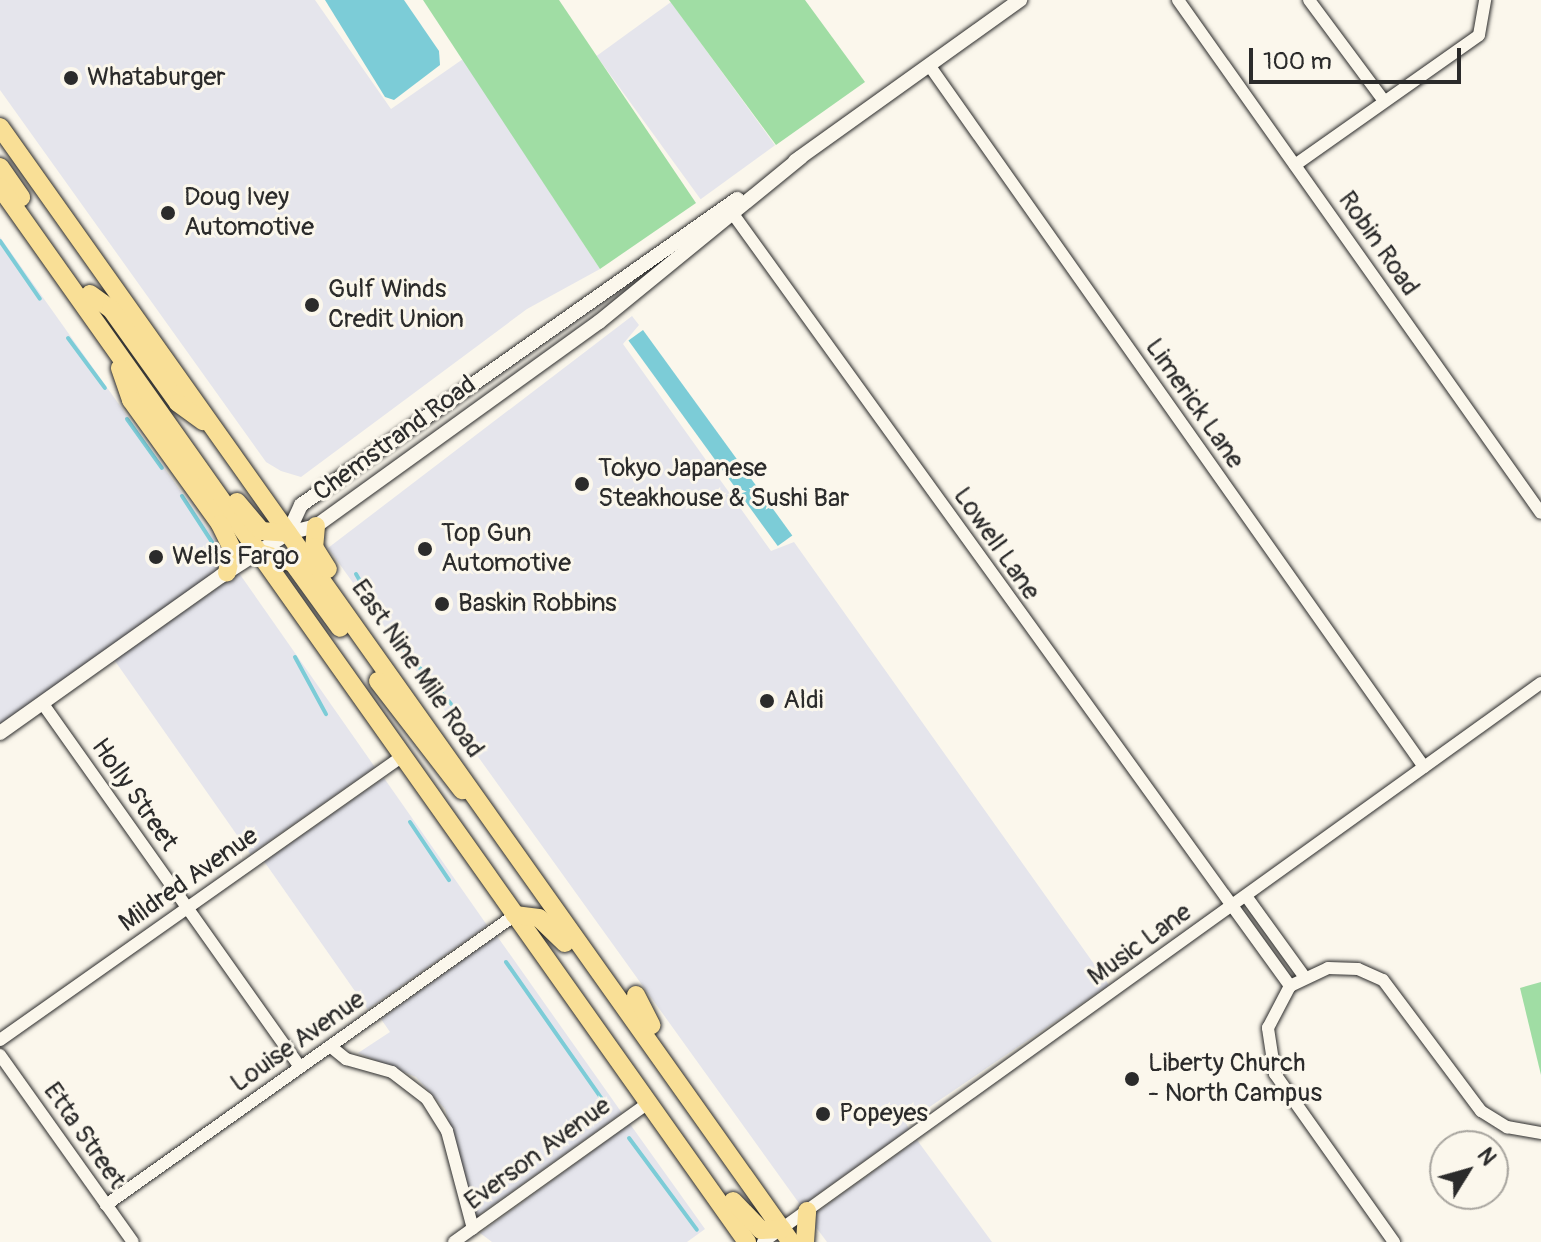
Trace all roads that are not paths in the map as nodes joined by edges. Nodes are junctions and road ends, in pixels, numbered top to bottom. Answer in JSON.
{"nodes":[{"id":1,"x":1020,"y":0,"type":"edge"},
{"id":2,"x":1178,"y":0,"type":"edge"},
{"id":3,"x":1309,"y":0,"type":"edge"},
{"id":4,"x":1485,"y":0,"type":"edge"},
{"id":5,"x":929,"y":65,"type":"junction"},
{"id":6,"x":1384,"y":101,"type":"junction"},
{"id":7,"x":0,"y":127,"type":"edge"},
{"id":8,"x":1295,"y":165,"type":"junction"},
{"id":9,"x":1,"y":175,"type":"edge"},
{"id":10,"x":730,"y":209,"type":"junction"},
{"id":11,"x":94,"y":259,"type":"junction"},
{"id":12,"x":90,"y":294,"type":"junction"},
{"id":13,"x":112,"y":347,"type":"junction"},
{"id":14,"x":215,"y":430,"type":"junction"},
{"id":15,"x":1541,"y":513,"type":"edge"},
{"id":16,"x":316,"y":526,"type":"junction"},
{"id":17,"x":288,"y":533,"type":"junction"},
{"id":18,"x":259,"y":553,"type":"junction"},
{"id":19,"x":227,"y":572,"type":"junction"},
{"id":20,"x":1541,"y":683,"type":"edge"},
{"id":21,"x":43,"y":704,"type":"junction"},
{"id":22,"x":0,"y":733,"type":"edge"},
{"id":23,"x":403,"y":756,"type":"junction"},
{"id":24,"x":1424,"y":767,"type":"junction"},
{"id":25,"x":483,"y":807,"type":"junction"},
{"id":26,"x":1246,"y":896,"type":"junction"},
{"id":27,"x":187,"y":908,"type":"junction"},
{"id":28,"x":1229,"y":908,"type":"junction"},
{"id":29,"x":515,"y":915,"type":"junction"},
{"id":30,"x":587,"y":956,"type":"junction"},
{"id":31,"x":1304,"y":976,"type":"junction"},
{"id":32,"x":605,"y":981,"type":"junction"},
{"id":33,"x":1290,"y":986,"type":"junction"},
{"id":34,"x":636,"y":995,"type":"dead end"},
{"id":35,"x":0,"y":1040,"type":"edge"},
{"id":36,"x":330,"y":1046,"type":"junction"},
{"id":37,"x":0,"y":1055,"type":"edge"},
{"id":38,"x":300,"y":1067,"type":"junction"},
{"id":39,"x":648,"y":1103,"type":"junction"},
{"id":40,"x":1541,"y":1133,"type":"edge"},
{"id":41,"x":748,"y":1182,"type":"junction"},
{"id":42,"x":106,"y":1205,"type":"junction"},
{"id":43,"x":807,"y":1211,"type":"junction"},
{"id":44,"x":473,"y":1229,"type":"junction"},
{"id":45,"x":786,"y":1236,"type":"edge"},
{"id":46,"x":133,"y":1242,"type":"edge"},
{"id":47,"x":454,"y":1242,"type":"edge"},
{"id":48,"x":747,"y":1242,"type":"edge"},
{"id":49,"x":763,"y":1242,"type":"edge"},
{"id":50,"x":805,"y":1242,"type":"edge"},
{"id":51,"x":1394,"y":1242,"type":"edge"}],
"edges":[{"from":1,"to":5,"type":"street","name":"Chemstrand Road"},
{"from":2,"to":8,"type":"street","name":"Robin Road"},
{"from":3,"to":6,"type":"street"},
{"from":4,"to":6,"type":"street"},
{"from":5,"to":10,"type":"street","name":"Chemstrand Road"},
{"from":5,"to":24,"type":"street","name":"Limerick Lane"},
{"from":6,"to":8,"type":"street"},
{"from":7,"to":11,"type":"main road","name":"East Nine Mile Road"},
{"from":8,"to":15,"type":"street","name":"Robin Road"},
{"from":9,"to":11,"type":"main road"},
{"from":9,"to":12,"type":"main road"},
{"from":9,"to":13,"type":"main road"},
{"from":10,"to":16,"type":"street","name":"Chemstrand Road"},
{"from":10,"to":17,"type":"street","name":"Chemstrand Road"},
{"from":10,"to":28,"type":"street","name":"Lowell Lane"},
{"from":11,"to":14,"type":"main road","name":"East Nine Mile Road"},
{"from":12,"to":14,"type":"main road"},
{"from":12,"to":17,"type":"main road"},
{"from":13,"to":18,"type":"main road"},
{"from":13,"to":19,"type":"main road"},
{"from":14,"to":17,"type":"main road","name":"East Nine Mile Road"},
{"from":16,"to":17,"type":"street","name":"Chemstrand Road"},
{"from":16,"to":30,"type":"main road"},
{"from":17,"to":18,"type":"street","name":"Chemstrand Road"},
{"from":17,"to":25,"type":"main road","name":"East Nine Mile Road"},
{"from":18,"to":19,"type":"street","name":"Chemstrand Road"},
{"from":18,"to":23,"type":"main road"},
{"from":18,"to":25,"type":"main road"},
{"from":19,"to":21,"type":"street","name":"Chemstrand Road"},
{"from":20,"to":24,"type":"street","name":"Music Lane"},
{"from":21,"to":22,"type":"street","name":"Chemstrand Road"},
{"from":21,"to":27,"type":"street","name":"Holly Street"},
{"from":23,"to":27,"type":"street","name":"Mildred Avenue"},
{"from":23,"to":29,"type":"main road"},
{"from":24,"to":26,"type":"street","name":"Music Lane"},
{"from":25,"to":30,"type":"main road","name":"East Nine Mile Road"},
{"from":26,"to":28,"type":"street","name":"Music Lane"},
{"from":26,"to":31,"type":"street"},
{"from":27,"to":35,"type":"street","name":"Mildred Avenue"},
{"from":27,"to":38,"type":"street","name":"Holly Street"},
{"from":28,"to":33,"type":"street","name":"Lowell Lane"},
{"from":28,"to":43,"type":"street","name":"Music Lane"},
{"from":29,"to":32,"type":"main road"},
{"from":29,"to":36,"type":"street","name":"Louise Avenue"},
{"from":29,"to":39,"type":"main road"},
{"from":30,"to":32,"type":"main road","name":"East Nine Mile Road"},
{"from":31,"to":33,"type":"street"},
{"from":31,"to":40,"type":"street"},
{"from":32,"to":41,"type":"main road","name":"East Nine Mile Road"},
{"from":33,"to":51,"type":"street"},
{"from":34,"to":41,"type":"main road"},
{"from":36,"to":38,"type":"street","name":"Louise Avenue"},
{"from":36,"to":44,"type":"street"},
{"from":37,"to":42,"type":"street","name":"Etta Street"},
{"from":38,"to":42,"type":"street","name":"Louise Avenue"},
{"from":39,"to":44,"type":"street","name":"Everson Avenue"},
{"from":39,"to":45,"type":"main road"},
{"from":39,"to":48,"type":"main road"},
{"from":41,"to":45,"type":"main road","name":"East Nine Mile Road"},
{"from":42,"to":46,"type":"street","name":"Etta Street"},
{"from":43,"to":45,"type":"street","name":"Music Lane"},
{"from":43,"to":50,"type":"main road"},
{"from":44,"to":47,"type":"street","name":"Everson Avenue"},
{"from":45,"to":49,"type":"street","name":"Music Lane"}]}
